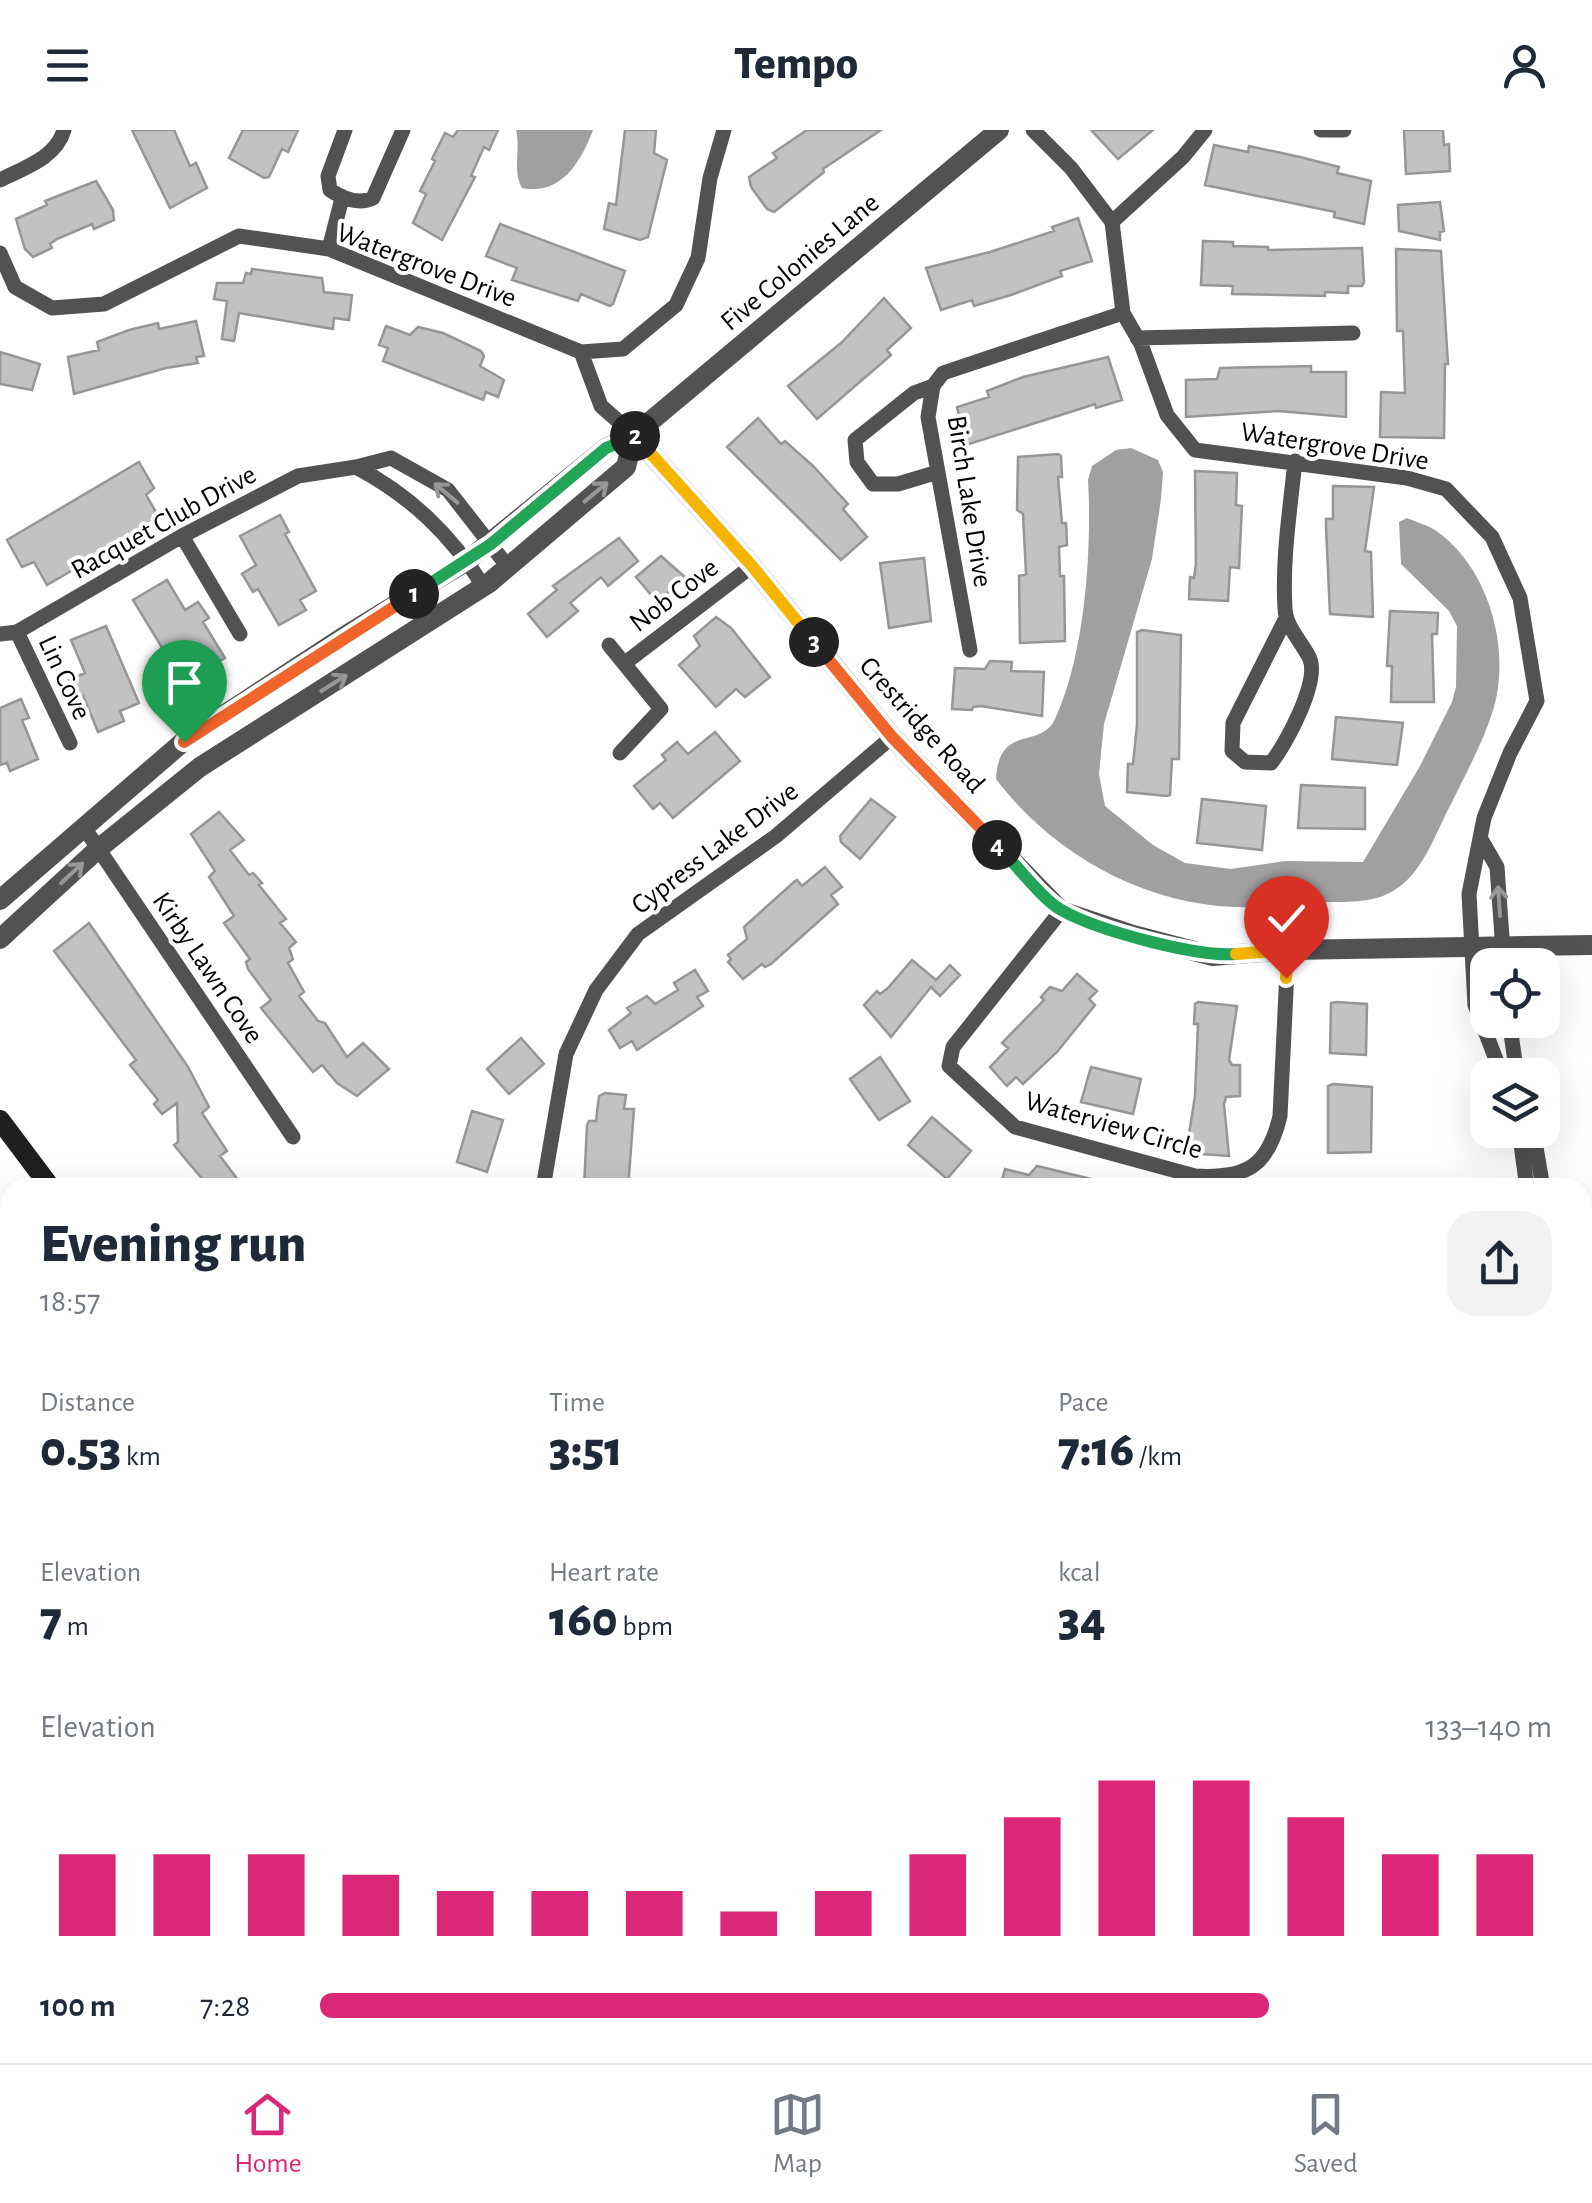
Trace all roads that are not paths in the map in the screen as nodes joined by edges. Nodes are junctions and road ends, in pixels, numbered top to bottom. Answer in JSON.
{"nodes":[{"id":1,"x":64,"y":130,"type":"edge"},
{"id":2,"x":345,"y":130,"type":"edge"},
{"id":3,"x":403,"y":130,"type":"edge"},
{"id":4,"x":724,"y":130,"type":"edge"},
{"id":5,"x":999,"y":130,"type":"edge"},
{"id":6,"x":1033,"y":130,"type":"edge"},
{"id":7,"x":1204,"y":130,"type":"edge"},
{"id":8,"x":1321,"y":130,"type":"edge"},
{"id":9,"x":1344,"y":130,"type":"edge"},
{"id":10,"x":0,"y":180,"type":"edge"},
{"id":11,"x":342,"y":198,"type":"junction"},
{"id":12,"x":1112,"y":222,"type":"junction"},
{"id":13,"x":329,"y":249,"type":"junction"},
{"id":14,"x":0,"y":254,"type":"edge"},
{"id":15,"x":1123,"y":313,"type":"junction"},
{"id":16,"x":1353,"y":333,"type":"dead end"},
{"id":17,"x":1138,"y":338,"type":"junction"},
{"id":18,"x":581,"y":352,"type":"junction"},
{"id":19,"x":933,"y":386,"type":"junction"},
{"id":20,"x":634,"y":435,"type":"junction"},
{"id":21,"x":1295,"y":461,"type":"junction"},
{"id":22,"x":356,"y":468,"type":"junction"},
{"id":23,"x":938,"y":472,"type":"junction"},
{"id":24,"x":182,"y":536,"type":"junction"},
{"id":25,"x":491,"y":544,"type":"junction"},
{"id":26,"x":468,"y":561,"type":"junction"},
{"id":27,"x":752,"y":566,"type":"junction"},
{"id":28,"x":508,"y":567,"type":"junction"},
{"id":29,"x":484,"y":587,"type":"junction"},
{"id":30,"x":1286,"y":618,"type":"junction"},
{"id":31,"x":18,"y":632,"type":"junction"},
{"id":32,"x":0,"y":634,"type":"edge"},
{"id":33,"x":240,"y":634,"type":"dead end"},
{"id":34,"x":609,"y":644,"type":"dead end"},
{"id":35,"x":970,"y":650,"type":"dead end"},
{"id":36,"x":625,"y":662,"type":"junction"},
{"id":37,"x":892,"y":737,"type":"junction"},
{"id":38,"x":184,"y":742,"type":"junction"},
{"id":39,"x":70,"y":743,"type":"dead end"},
{"id":40,"x":620,"y":753,"type":"dead end"},
{"id":41,"x":200,"y":767,"type":"junction"},
{"id":42,"x":83,"y":826,"type":"junction"},
{"id":43,"x":1482,"y":841,"type":"junction"},
{"id":44,"x":98,"y":848,"type":"junction"},
{"id":45,"x":0,"y":900,"type":"edge"},
{"id":46,"x":1061,"y":910,"type":"junction"},
{"id":47,"x":0,"y":939,"type":"edge"},
{"id":48,"x":1592,"y":945,"type":"edge"},
{"id":49,"x":1474,"y":946,"type":"junction"},
{"id":50,"x":1480,"y":948,"type":"edge"},
{"id":51,"x":1502,"y":948,"type":"edge"},
{"id":52,"x":1560,"y":949,"type":"edge"},
{"id":53,"x":1288,"y":950,"type":"junction"},
{"id":54,"x":1495,"y":1058,"type":"edge"},
{"id":55,"x":0,"y":1120,"type":"edge"},
{"id":56,"x":292,"y":1137,"type":"dead end"},
{"id":57,"x":1521,"y":1148,"type":"edge"},
{"id":58,"x":1537,"y":1148,"type":"edge"},
{"id":59,"x":44,"y":1178,"type":"edge"},
{"id":60,"x":546,"y":1178,"type":"edge"},
{"id":61,"x":1526,"y":1178,"type":"edge"},
{"id":62,"x":1541,"y":1178,"type":"edge"}],
"edges":[{"from":1,"to":10,"type":"street"},
{"from":2,"to":11,"type":"street"},
{"from":3,"to":11,"type":"street"},
{"from":4,"to":18,"type":"street"},
{"from":5,"to":20,"type":"street","name":"Five Colonies Lane"},
{"from":6,"to":12,"type":"street"},
{"from":7,"to":12,"type":"street"},
{"from":8,"to":9,"type":"street"},
{"from":11,"to":13,"type":"street"},
{"from":12,"to":15,"type":"street","name":"Watergrove Drive"},
{"from":13,"to":14,"type":"street","name":"Watergrove Drive"},
{"from":13,"to":18,"type":"street","name":"Watergrove Drive"},
{"from":15,"to":17,"type":"street","name":"Watergrove Drive"},
{"from":15,"to":19,"type":"street","name":"Birch Lake Drive"},
{"from":16,"to":17,"type":"street"},
{"from":17,"to":21,"type":"street","name":"Watergrove Drive"},
{"from":18,"to":20,"type":"street"},
{"from":19,"to":23,"type":"street","name":"Birch Lake Drive"},
{"from":19,"to":23,"type":"street"},
{"from":20,"to":25,"type":"street","name":"Five Colonies Lane"},
{"from":20,"to":27,"type":"street","name":"Crestridge Road"},
{"from":28,"to":20,"type":"street","name":"Five Colonies Lane","one_way":true},
{"from":21,"to":30,"type":"street"},
{"from":21,"to":43,"type":"street","name":"Watergrove Drive"},
{"from":22,"to":24,"type":"street","name":"Racquet Club Drive"},
{"from":25,"to":22,"type":"street","name":"Racquet Club Drive","one_way":true},
{"from":22,"to":26,"type":"street"},
{"from":23,"to":35,"type":"street","name":"Birch Lake Drive"},
{"from":24,"to":31,"type":"street","name":"Racquet Club Drive"},
{"from":24,"to":33,"type":"street"},
{"from":25,"to":26,"type":"street","name":"Five Colonies Lane"},
{"from":25,"to":28,"type":"street","name":"Racquet Club Drive"},
{"from":26,"to":29,"type":"street"},
{"from":26,"to":38,"type":"street","name":"Five Colonies Lane"},
{"from":27,"to":36,"type":"street","name":"Nob Cove"},
{"from":27,"to":37,"type":"street","name":"Crestridge Road"},
{"from":28,"to":29,"type":"street","name":"Five Colonies Lane"},
{"from":41,"to":29,"type":"street","name":"Five Colonies Lane","one_way":true},
{"from":30,"to":30,"type":"street"},
{"from":31,"to":32,"type":"street","name":"Racquet Club Drive"},
{"from":31,"to":39,"type":"street","name":"Lin Cove"},
{"from":34,"to":36,"type":"street","name":"Nob Cove"},
{"from":36,"to":40,"type":"street","name":"Nob Cove"},
{"from":37,"to":46,"type":"street","name":"Crestridge Road"},
{"from":37,"to":60,"type":"street","name":"Cypress Lake Drive"},
{"from":38,"to":41,"type":"street"},
{"from":38,"to":42,"type":"street","name":"Five Colonies Lane"},
{"from":41,"to":44,"type":"street","name":"Five Colonies Lane"},
{"from":42,"to":44,"type":"street","name":"Kirby Lawn Cove"},
{"from":42,"to":45,"type":"street","name":"Five Colonies Lane"},
{"from":43,"to":49,"type":"street","name":"Watergrove Drive"},
{"from":51,"to":43,"type":"street","one_way":true},
{"from":47,"to":44,"type":"street","name":"Five Colonies Lane","one_way":true},
{"from":44,"to":56,"type":"street","name":"Kirby Lawn Cove"},
{"from":46,"to":53,"type":"street","name":"Crestridge Road"},
{"from":46,"to":53,"type":"street","name":"Waterview Circle"},
{"from":48,"to":52,"type":"street","name":"Crestridge Road"},
{"from":49,"to":50,"type":"street","name":"Crestridge Road"},
{"from":49,"to":53,"type":"street","name":"Crestridge Road"},
{"from":49,"to":54,"type":"street","name":"Watergrove Drive"},
{"from":55,"to":59,"type":"main road"},
{"from":57,"to":61,"type":"street"},
{"from":58,"to":62,"type":"street"}]}
